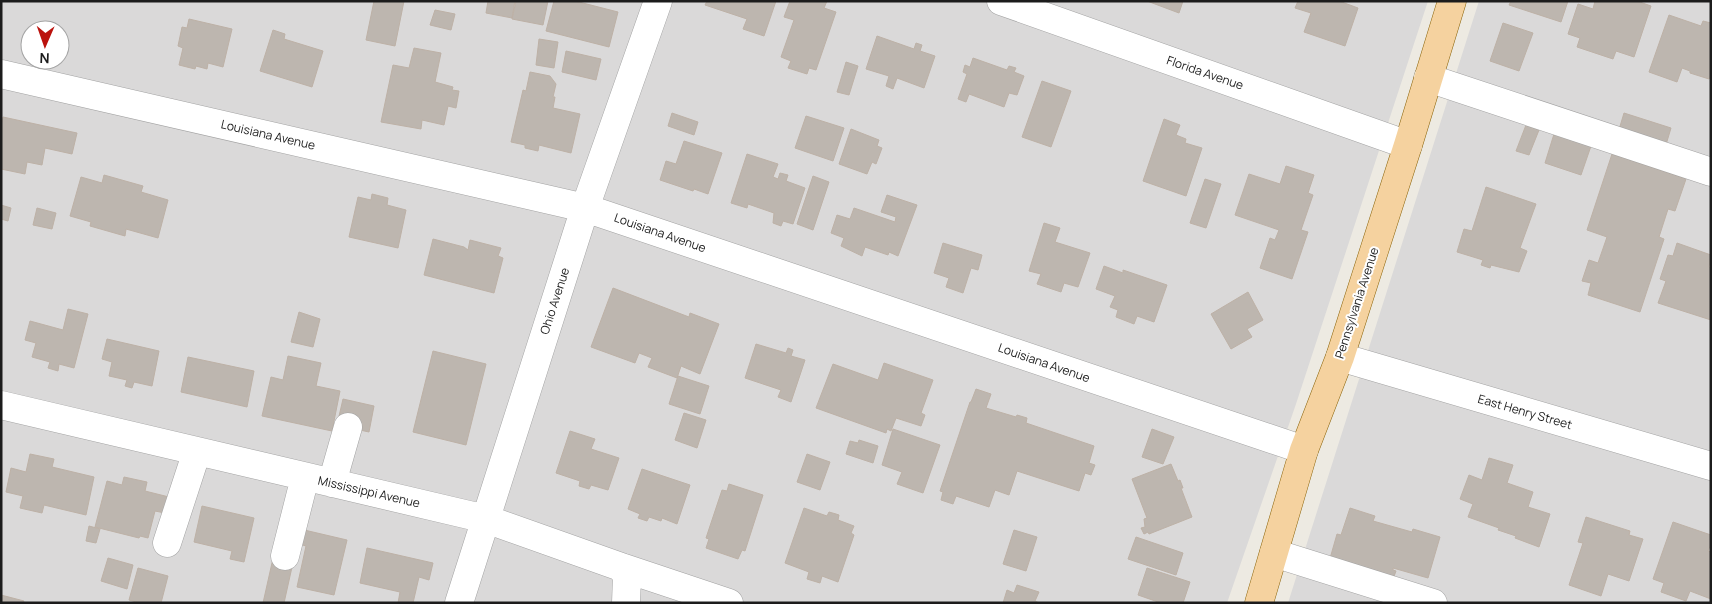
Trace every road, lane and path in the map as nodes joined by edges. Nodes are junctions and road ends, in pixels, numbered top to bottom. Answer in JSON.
{"nodes":[{"id":1,"x":658,"y":1,"type":"edge"},
{"id":2,"x":1001,"y":1,"type":"edge"},
{"id":3,"x":1452,"y":1,"type":"edge"},
{"id":4,"x":1,"y":74,"type":"edge"},
{"id":5,"x":1428,"y":78,"type":"junction"},
{"id":6,"x":1408,"y":145,"type":"junction"},
{"id":7,"x":1711,"y":172,"type":"edge"},
{"id":8,"x":585,"y":208,"type":"junction"},
{"id":9,"x":1340,"y":357,"type":"junction"},
{"id":10,"x":1,"y":405,"type":"edge"},
{"id":11,"x":348,"y":427,"type":"dead end"},
{"id":12,"x":1304,"y":450,"type":"junction"},
{"id":13,"x":197,"y":451,"type":"junction"},
{"id":14,"x":1711,"y":466,"type":"edge"},
{"id":15,"x":305,"y":476,"type":"junction"},
{"id":16,"x":332,"y":483,"type":"junction"},
{"id":17,"x":486,"y":519,"type":"junction"},
{"id":18,"x":167,"y":543,"type":"dead end"},
{"id":19,"x":1274,"y":553,"type":"junction"},
{"id":20,"x":285,"y":556,"type":"dead end"},
{"id":21,"x":621,"y":567,"type":"junction"},
{"id":22,"x":459,"y":603,"type":"edge"},
{"id":23,"x":626,"y":603,"type":"edge"},
{"id":24,"x":729,"y":603,"type":"edge"},
{"id":25,"x":1259,"y":603,"type":"edge"},
{"id":26,"x":1433,"y":603,"type":"edge"}],
"edges":[{"from":1,"to":8,"type":"street","name":"Ohio Avenue"},
{"from":2,"to":6,"type":"street","name":"Florida Avenue"},
{"from":3,"to":5,"type":"main road","name":"Pennsylvania Avenue"},
{"from":4,"to":8,"type":"street","name":"Louisiana Avenue"},
{"from":5,"to":6,"type":"main road","name":"Pennsylvania Avenue"},
{"from":5,"to":7,"type":"street"},
{"from":6,"to":9,"type":"main road","name":"Pennsylvania Avenue"},
{"from":8,"to":12,"type":"street","name":"Louisiana Avenue"},
{"from":8,"to":17,"type":"street","name":"Ohio Avenue"},
{"from":9,"to":12,"type":"main road","name":"Pennsylvania Avenue"},
{"from":9,"to":14,"type":"street","name":"East Henry Street"},
{"from":10,"to":13,"type":"street","name":"Mississippi Avenue"},
{"from":11,"to":16,"type":"street"},
{"from":12,"to":19,"type":"main road","name":"Pennsylvania Avenue"},
{"from":13,"to":15,"type":"street","name":"Mississippi Avenue"},
{"from":13,"to":18,"type":"street"},
{"from":15,"to":16,"type":"street","name":"Mississippi Avenue"},
{"from":15,"to":20,"type":"street"},
{"from":16,"to":17,"type":"street","name":"Mississippi Avenue"},
{"from":17,"to":21,"type":"street","name":"Mississippi Avenue"},
{"from":17,"to":22,"type":"street","name":"Ohio Avenue"},
{"from":19,"to":25,"type":"main road","name":"Pennsylvania Avenue"},
{"from":19,"to":26,"type":"street"},
{"from":21,"to":23,"type":"street"},
{"from":21,"to":24,"type":"street","name":"Mississippi Avenue"}]}
